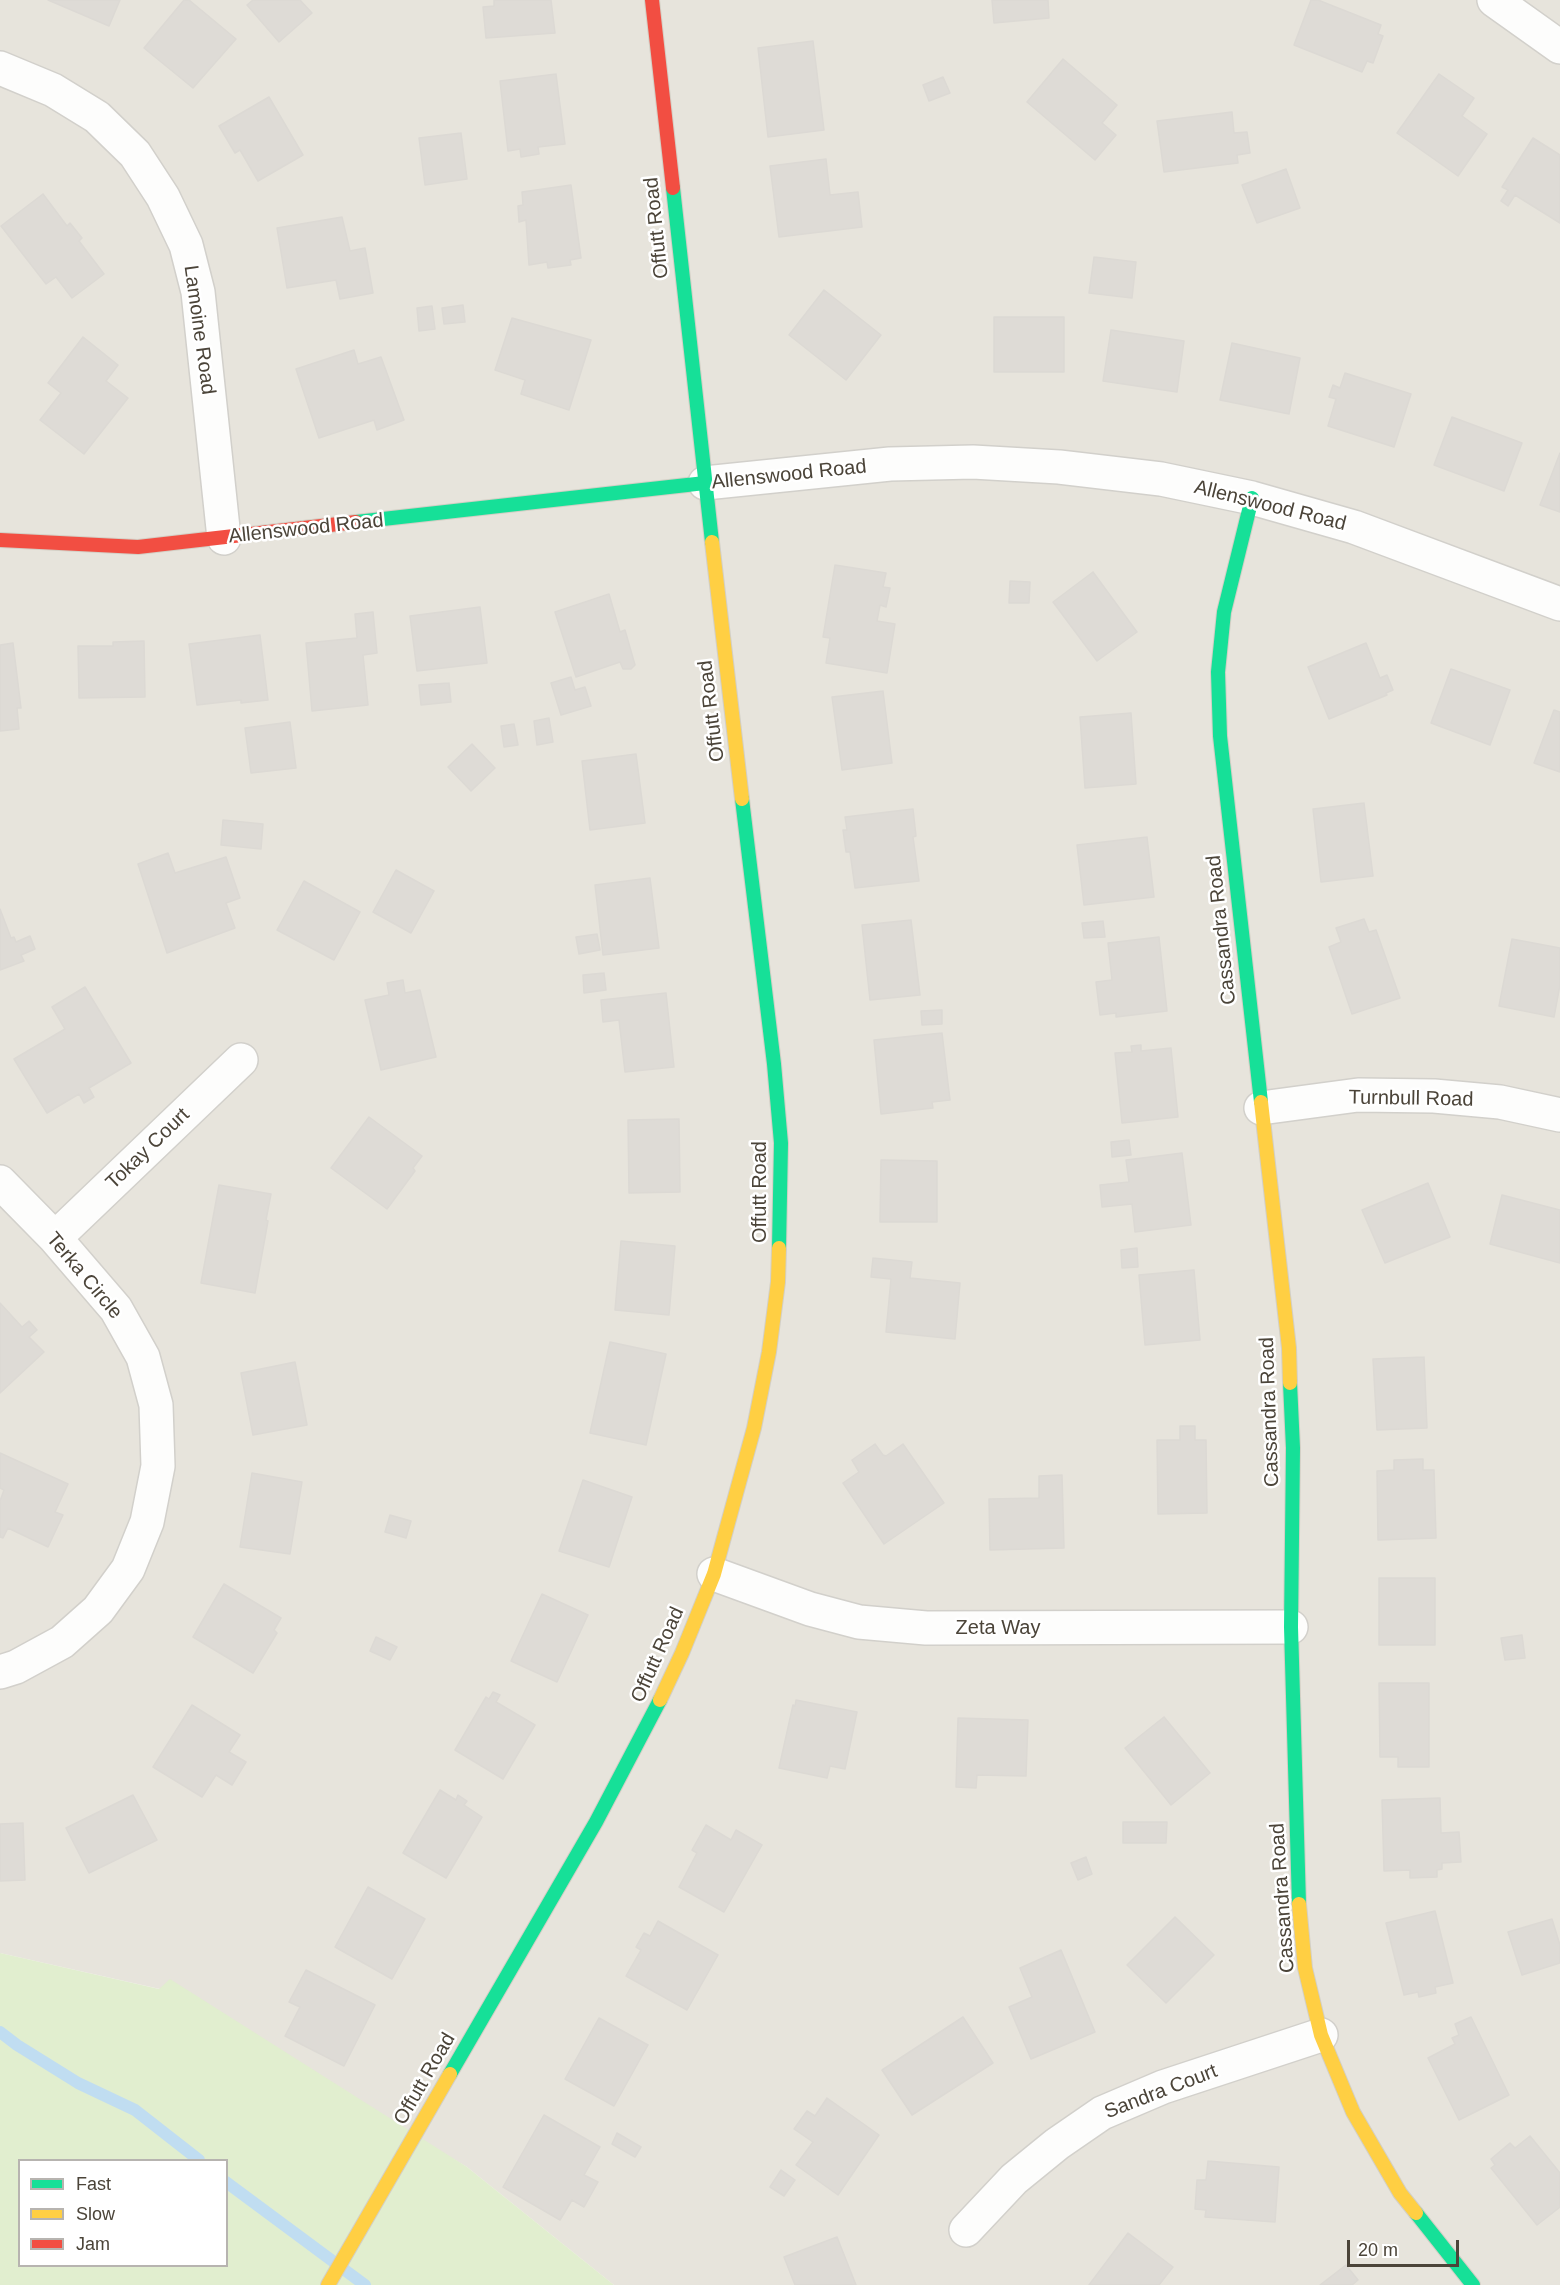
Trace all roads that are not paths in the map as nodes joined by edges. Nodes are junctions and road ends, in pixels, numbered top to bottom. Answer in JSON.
{"nodes":[{"id":1,"x":651,"y":0,"type":"edge"},
{"id":2,"x":1494,"y":0,"type":"edge"},
{"id":3,"x":1560,"y":47,"type":"edge"},
{"id":4,"x":0,"y":68,"type":"edge"},
{"id":5,"x":705,"y":483,"type":"junction"},
{"id":6,"x":1252,"y":498,"type":"junction"},
{"id":7,"x":224,"y":538,"type":"junction"},
{"id":8,"x":0,"y":540,"type":"edge"},
{"id":9,"x":1560,"y":604,"type":"edge"},
{"id":10,"x":241,"y":1060,"type":"dead end"},
{"id":11,"x":1261,"y":1108,"type":"junction"},
{"id":12,"x":1560,"y":1114,"type":"edge"},
{"id":13,"x":0,"y":1182,"type":"edge"},
{"id":14,"x":55,"y":1238,"type":"junction"},
{"id":15,"x":714,"y":1574,"type":"junction"},
{"id":16,"x":1291,"y":1627,"type":"junction"},
{"id":17,"x":0,"y":1672,"type":"edge"},
{"id":18,"x":1321,"y":2035,"type":"junction"},
{"id":19,"x":966,"y":2230,"type":"dead end"},
{"id":20,"x":328,"y":2285,"type":"edge"},
{"id":21,"x":1473,"y":2285,"type":"edge"}],
"edges":[{"from":1,"to":5,"type":"street","name":"Offutt Road"},
{"from":2,"to":3,"type":"street"},
{"from":4,"to":7,"type":"street","name":"Lamoine Road"},
{"from":5,"to":6,"type":"street","name":"Allenswood Road"},
{"from":5,"to":7,"type":"street","name":"Allenswood Road"},
{"from":5,"to":15,"type":"street","name":"Offutt Road"},
{"from":6,"to":9,"type":"street","name":"Allenswood Road"},
{"from":6,"to":11,"type":"street","name":"Cassandra Road"},
{"from":7,"to":8,"type":"street","name":"Allenswood Road"},
{"from":10,"to":14,"type":"street","name":"Tokay Court"},
{"from":11,"to":12,"type":"street","name":"Turnbull Road"},
{"from":11,"to":16,"type":"street","name":"Cassandra Road"},
{"from":13,"to":14,"type":"street","name":"Terka Circle"},
{"from":14,"to":17,"type":"street","name":"Terka Circle"},
{"from":15,"to":16,"type":"street","name":"Zeta Way"},
{"from":15,"to":20,"type":"street","name":"Offutt Road"},
{"from":16,"to":18,"type":"street","name":"Cassandra Road"},
{"from":18,"to":19,"type":"street","name":"Sandra Court"},
{"from":18,"to":21,"type":"street","name":"Cassandra Road"}]}
